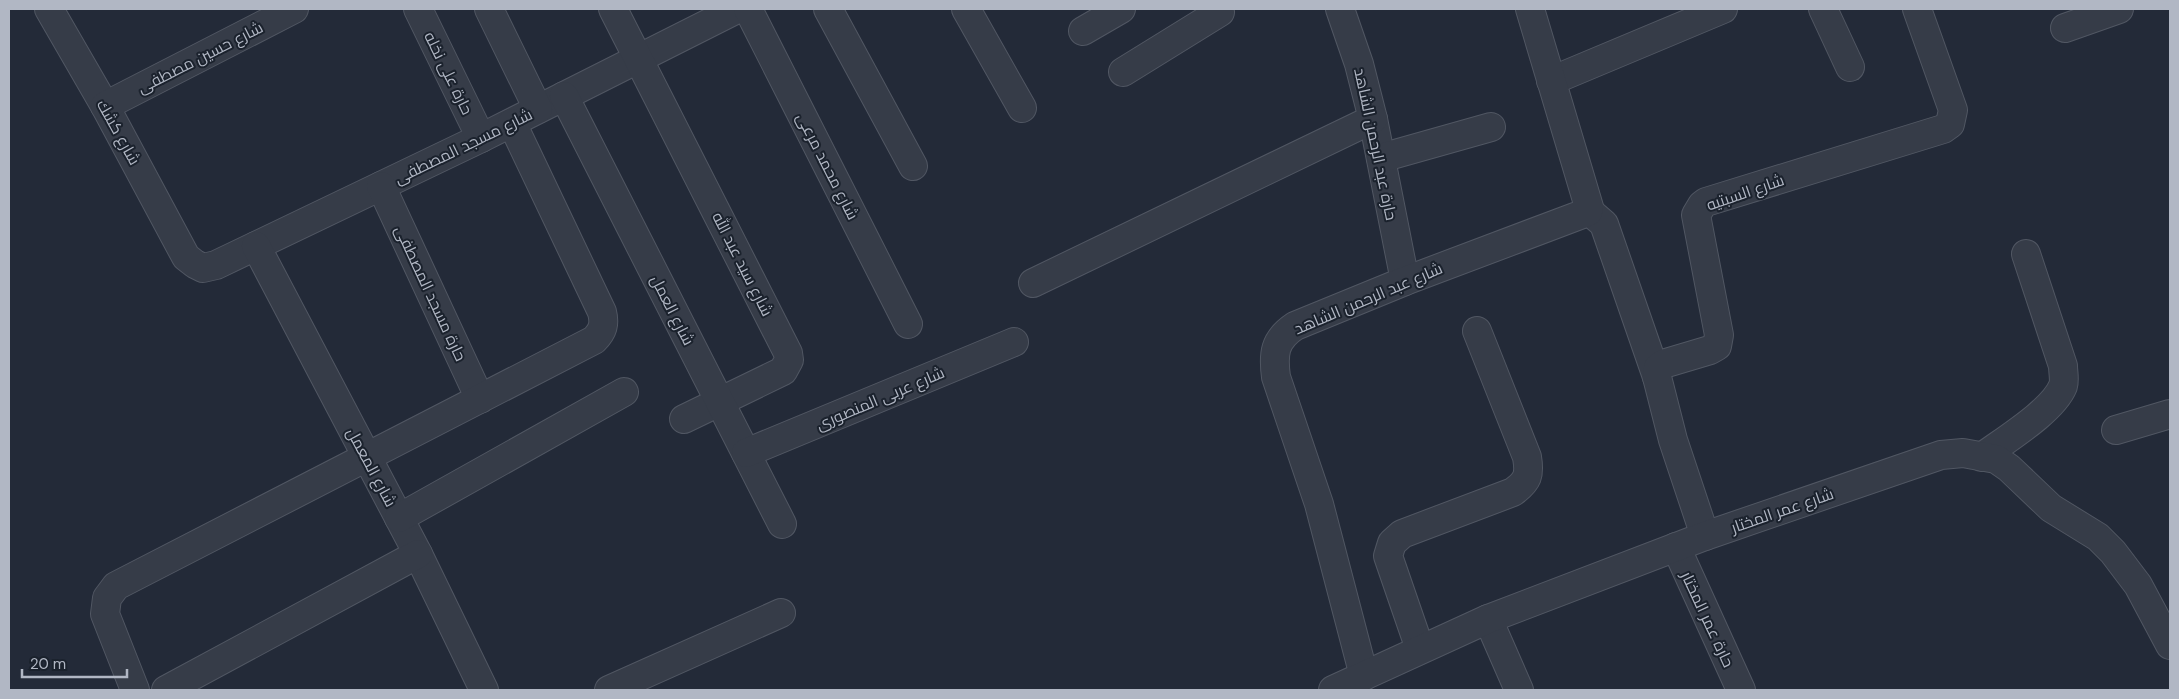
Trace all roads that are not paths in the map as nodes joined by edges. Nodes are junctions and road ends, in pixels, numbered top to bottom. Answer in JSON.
{"nodes":[{"id":1,"x":48,"y":9,"type":"edge"},
{"id":2,"x":294,"y":9,"type":"edge"},
{"id":3,"x":418,"y":9,"type":"edge"},
{"id":4,"x":489,"y":9,"type":"edge"},
{"id":5,"x":613,"y":9,"type":"edge"},
{"id":6,"x":737,"y":9,"type":"edge"},
{"id":7,"x":748,"y":9,"type":"edge"},
{"id":8,"x":828,"y":9,"type":"edge"},
{"id":9,"x":966,"y":9,"type":"edge"},
{"id":10,"x":1122,"y":9,"type":"edge"},
{"id":11,"x":1340,"y":9,"type":"edge"},
{"id":12,"x":1530,"y":9,"type":"edge"},
{"id":13,"x":1723,"y":9,"type":"edge"},
{"id":14,"x":1823,"y":9,"type":"edge"},
{"id":15,"x":1917,"y":9,"type":"edge"},
{"id":16,"x":2119,"y":9,"type":"edge"},
{"id":17,"x":1227,"y":10,"type":"edge"},
{"id":18,"x":1695,"y":14,"type":"edge"},
{"id":19,"x":2066,"y":28,"type":"dead end"},
{"id":20,"x":1083,"y":31,"type":"dead end"},
{"id":21,"x":638,"y":59,"type":"junction"},
{"id":22,"x":1850,"y":67,"type":"dead end"},
{"id":23,"x":1123,"y":72,"type":"dead end"},
{"id":24,"x":1551,"y":81,"type":"junction"},
{"id":25,"x":564,"y":96,"type":"junction"},
{"id":26,"x":106,"y":106,"type":"junction"},
{"id":27,"x":1022,"y":108,"type":"dead end"},
{"id":28,"x":538,"y":109,"type":"junction"},
{"id":29,"x":1373,"y":118,"type":"junction"},
{"id":30,"x":512,"y":122,"type":"junction"},
{"id":31,"x":1491,"y":127,"type":"dead end"},
{"id":32,"x":481,"y":138,"type":"junction"},
{"id":33,"x":1381,"y":158,"type":"junction"},
{"id":34,"x":913,"y":166,"type":"dead end"},
{"id":35,"x":381,"y":186,"type":"junction"},
{"id":36,"x":1589,"y":211,"type":"junction"},
{"id":37,"x":256,"y":246,"type":"junction"},
{"id":38,"x":2026,"y":254,"type":"dead end"},
{"id":39,"x":186,"y":257,"type":"joint"},
{"id":40,"x":1405,"y":281,"type":"junction"},
{"id":41,"x":1033,"y":283,"type":"dead end"},
{"id":42,"x":908,"y":324,"type":"dead end"},
{"id":43,"x":1478,"y":330,"type":"dead end"},
{"id":44,"x":1014,"y":342,"type":"dead end"},
{"id":45,"x":1657,"y":377,"type":"junction"},
{"id":46,"x":624,"y":392,"type":"dead end"},
{"id":47,"x":480,"y":399,"type":"junction"},
{"id":48,"x":720,"y":401,"type":"junction"},
{"id":49,"x":2170,"y":414,"type":"edge"},
{"id":50,"x":684,"y":419,"type":"dead end"},
{"id":51,"x":2116,"y":430,"type":"dead end"},
{"id":52,"x":746,"y":453,"type":"junction"},
{"id":53,"x":1982,"y":457,"type":"junction"},
{"id":54,"x":367,"y":458,"type":"junction"},
{"id":55,"x":399,"y":518,"type":"junction"},
{"id":56,"x":782,"y":524,"type":"dead end"},
{"id":57,"x":1706,"y":536,"type":"junction"},
{"id":58,"x":1676,"y":547,"type":"junction"},
{"id":59,"x":418,"y":554,"type":"junction"},
{"id":60,"x":781,"y":613,"type":"dead end"},
{"id":61,"x":1488,"y":619,"type":"junction"},
{"id":62,"x":2170,"y":645,"type":"edge"},
{"id":63,"x":1420,"y":649,"type":"junction"},
{"id":64,"x":1349,"y":685,"type":"edge"},
{"id":65,"x":135,"y":690,"type":"edge"},
{"id":66,"x":166,"y":690,"type":"edge"},
{"id":67,"x":484,"y":690,"type":"edge"},
{"id":68,"x":609,"y":690,"type":"edge"},
{"id":69,"x":1519,"y":690,"type":"edge"},
{"id":70,"x":1741,"y":690,"type":"edge"}],
"edges":[{"from":1,"to":26,"type":"street","name":"شارع كشك"},
{"from":2,"to":26,"type":"street","name":"شارع حسين مصطفى"},
{"from":3,"to":32,"type":"street","name":"حارة على نخله"},
{"from":4,"to":28,"type":"street"},
{"from":5,"to":21,"type":"street"},
{"from":6,"to":21,"type":"street","name":"شارع مسجد المصطفى"},
{"from":7,"to":42,"type":"street","name":"شارع محمد مرعى"},
{"from":8,"to":34,"type":"street"},
{"from":9,"to":27,"type":"street"},
{"from":10,"to":20,"type":"street"},
{"from":11,"to":29,"type":"street","name":"حارة عبد الرحمن الشاهد"},
{"from":12,"to":24,"type":"street"},
{"from":13,"to":18,"type":"street"},
{"from":14,"to":22,"type":"street"},
{"from":15,"to":45,"type":"street","name":"شارع السبتيه"},
{"from":16,"to":19,"type":"street"},
{"from":17,"to":23,"type":"street"},
{"from":18,"to":24,"type":"street"},
{"from":21,"to":25,"type":"street","name":"شارع مسجد المصطفى"},
{"from":21,"to":48,"type":"street","name":"شارع سيد عبد الله"},
{"from":24,"to":36,"type":"street"},
{"from":25,"to":28,"type":"street","name":"شارع مسجد المصطفى"},
{"from":25,"to":48,"type":"street","name":"شارع العمل"},
{"from":26,"to":39,"type":"street","name":"شارع كشك"},
{"from":28,"to":30,"type":"street","name":"شارع مسجد المصطفى"},
{"from":29,"to":33,"type":"street","name":"حارة عبد الرحمن الشاهد"},
{"from":29,"to":41,"type":"street"},
{"from":30,"to":32,"type":"street","name":"شارع مسجد المصطفى"},
{"from":30,"to":47,"type":"street"},
{"from":31,"to":33,"type":"street"},
{"from":32,"to":35,"type":"street","name":"شارع مسجد المصطفى"},
{"from":33,"to":40,"type":"street","name":"حارة عبد الرحمن الشاهد"},
{"from":35,"to":37,"type":"street","name":"شارع مسجد المصطفى"},
{"from":35,"to":47,"type":"street","name":"حارة مسجد المصطفى"},
{"from":36,"to":40,"type":"street","name":"شارع عبد الرحمن الشاهد"},
{"from":36,"to":45,"type":"street"},
{"from":37,"to":39,"type":"street","name":"شارع مسجد المصطفى"},
{"from":37,"to":54,"type":"street","name":"شارع المعمل"},
{"from":38,"to":53,"type":"street"},
{"from":40,"to":64,"type":"street","name":"شارع عبد الرحمن الشاهد"},
{"from":43,"to":63,"type":"street"},
{"from":44,"to":52,"type":"street","name":"شارع عربى المنصورى"},
{"from":45,"to":57,"type":"street"},
{"from":46,"to":55,"type":"street"},
{"from":47,"to":54,"type":"street"},
{"from":48,"to":50,"type":"street","name":"شارع سيد عبد الله"},
{"from":48,"to":52,"type":"street","name":"شارع العمل"},
{"from":49,"to":51,"type":"street"},
{"from":52,"to":56,"type":"street","name":"شارع العمل"},
{"from":53,"to":57,"type":"street","name":"شارع عمر المختار"},
{"from":53,"to":62,"type":"street","name":"شارع عمر المختار"},
{"from":54,"to":55,"type":"street","name":"شارع المعمل"},
{"from":54,"to":65,"type":"street"},
{"from":55,"to":59,"type":"street","name":"شارع المعمل"},
{"from":57,"to":58,"type":"street","name":"شارع عمر المختار"},
{"from":58,"to":61,"type":"street","name":"شارع عمر المختار"},
{"from":58,"to":70,"type":"street","name":"حارة عمر المختار"},
{"from":59,"to":66,"type":"street"},
{"from":59,"to":67,"type":"street","name":"شارع المعمل"},
{"from":60,"to":68,"type":"street"},
{"from":61,"to":63,"type":"street","name":"شارع عمر المختار"},
{"from":61,"to":69,"type":"street"},
{"from":63,"to":64,"type":"street","name":"شارع عمر المختار"}]}
